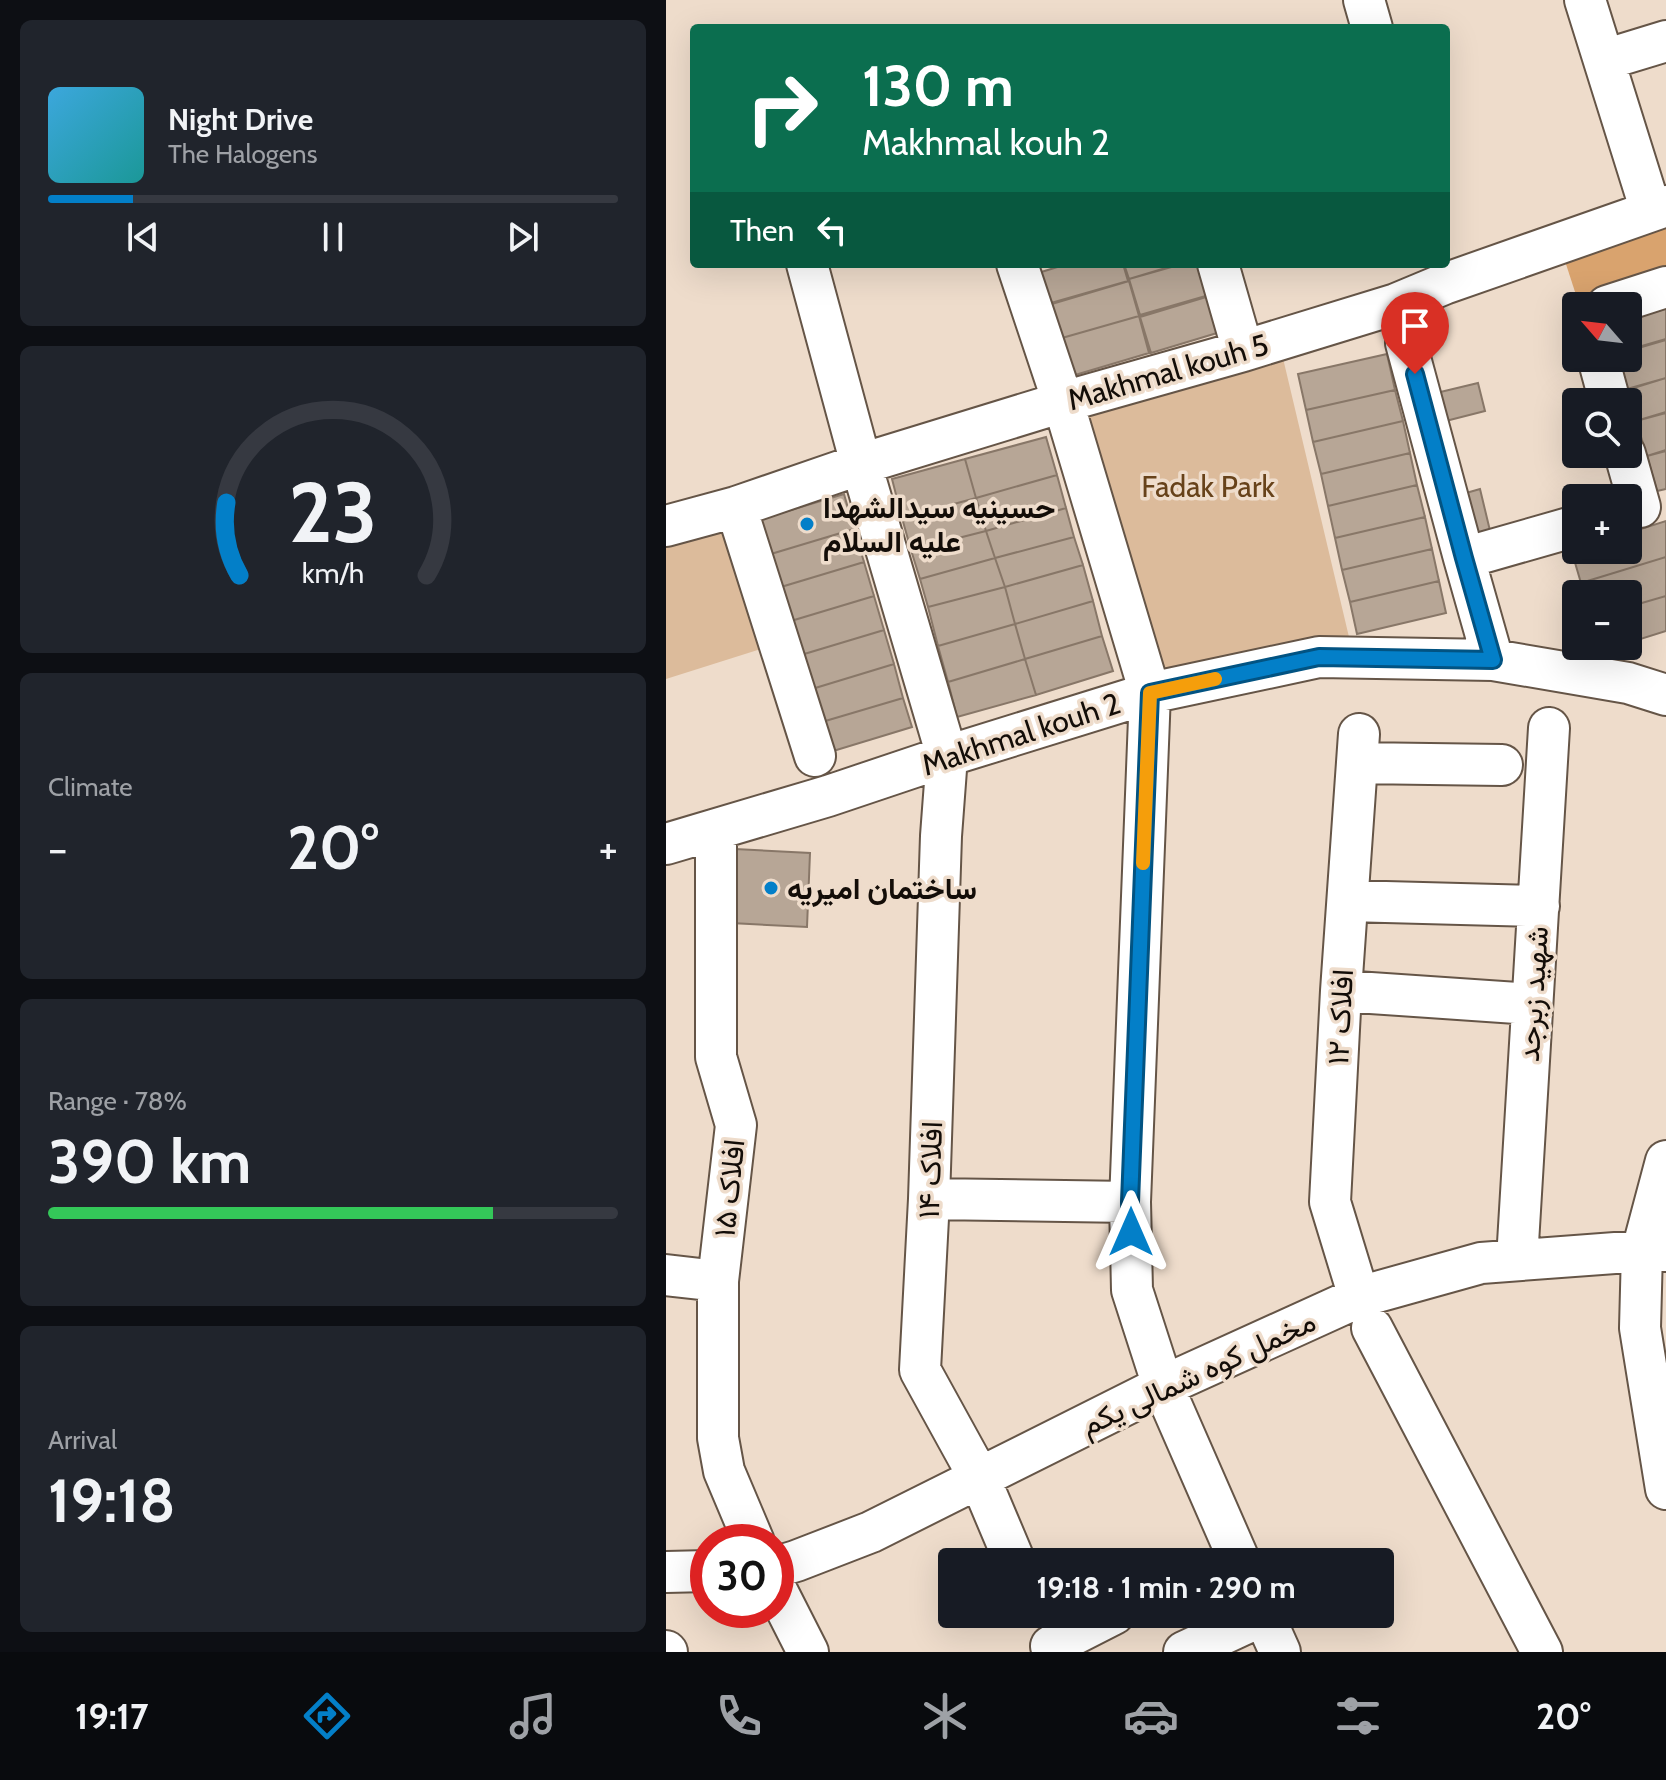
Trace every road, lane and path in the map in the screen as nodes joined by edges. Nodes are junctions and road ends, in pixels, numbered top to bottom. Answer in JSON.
{"nodes":[{"id":1,"x":1364,"y":0,"type":"edge"},
{"id":2,"x":1585,"y":0,"type":"edge"},
{"id":3,"x":1371,"y":24,"type":"edge"},
{"id":4,"x":1666,"y":41,"type":"edge"},
{"id":5,"x":1604,"y":60,"type":"junction"},
{"id":6,"x":1658,"y":208,"type":"edge"},
{"id":7,"x":808,"y":268,"type":"edge"},
{"id":8,"x":1018,"y":268,"type":"edge"},
{"id":9,"x":1219,"y":268,"type":"edge"},
{"id":10,"x":1442,"y":274,"type":"edge"},
{"id":11,"x":1666,"y":287,"type":"edge"},
{"id":12,"x":1642,"y":295,"type":"edge"},
{"id":13,"x":1406,"y":343,"type":"dead end"},
{"id":14,"x":1243,"y":351,"type":"junction"},
{"id":15,"x":1063,"y":402,"type":"junction"},
{"id":16,"x":861,"y":464,"type":"junction"},
{"id":17,"x":1630,"y":468,"type":"edge"},
{"id":18,"x":1645,"y":506,"type":"edge"},
{"id":19,"x":736,"y":507,"type":"junction"},
{"id":20,"x":666,"y":525,"type":"edge"},
{"id":21,"x":1562,"y":530,"type":"edge"},
{"id":22,"x":1464,"y":558,"type":"junction"},
{"id":23,"x":1493,"y":660,"type":"junction"},
{"id":24,"x":1150,"y":693,"type":"junction"},
{"id":25,"x":1666,"y":695,"type":"edge"},
{"id":26,"x":1549,"y":728,"type":"dead end"},
{"id":27,"x":815,"y":756,"type":"dead end"},
{"id":28,"x":947,"y":756,"type":"junction"},
{"id":29,"x":1502,"y":765,"type":"dead end"},
{"id":30,"x":716,"y":830,"type":"junction"},
{"id":31,"x":666,"y":844,"type":"edge"},
{"id":32,"x":1348,"y":901,"type":"junction"},
{"id":33,"x":1539,"y":906,"type":"junction"},
{"id":34,"x":1341,"y":991,"type":"junction"},
{"id":35,"x":1532,"y":1004,"type":"junction"},
{"id":36,"x":1666,"y":1161,"type":"edge"},
{"id":37,"x":929,"y":1199,"type":"junction"},
{"id":38,"x":1130,"y":1202,"type":"junction"},
{"id":39,"x":1654,"y":1251,"type":"edge"},
{"id":40,"x":1517,"y":1260,"type":"junction"},
{"id":41,"x":666,"y":1275,"type":"edge"},
{"id":42,"x":718,"y":1281,"type":"junction"},
{"id":43,"x":1365,"y":1313,"type":"junction"},
{"id":44,"x":1163,"y":1386,"type":"junction"},
{"id":45,"x":980,"y":1479,"type":"junction"},
{"id":46,"x":1666,"y":1489,"type":"edge"},
{"id":47,"x":746,"y":1524,"type":"edge"},
{"id":48,"x":1009,"y":1548,"type":"edge"},
{"id":49,"x":1227,"y":1548,"type":"edge"},
{"id":50,"x":794,"y":1562,"type":"edge"},
{"id":51,"x":690,"y":1571,"type":"edge"},
{"id":52,"x":666,"y":1572,"type":"edge"},
{"id":53,"x":794,"y":1624,"type":"edge"},
{"id":54,"x":1073,"y":1628,"type":"edge"},
{"id":55,"x":1235,"y":1628,"type":"edge"},
{"id":56,"x":1270,"y":1628,"type":"edge"},
{"id":57,"x":1047,"y":1637,"type":"edge"},
{"id":58,"x":808,"y":1652,"type":"edge"},
{"id":59,"x":1184,"y":1652,"type":"edge"},
{"id":60,"x":1280,"y":1652,"type":"edge"},
{"id":61,"x":1542,"y":1652,"type":"edge"}],
"edges":[{"from":1,"to":3,"type":"street"},
{"from":2,"to":5,"type":"street"},
{"from":4,"to":5,"type":"street"},
{"from":5,"to":6,"type":"street"},
{"from":6,"to":10,"type":"street","name":"Makhmal kouh 5"},
{"from":7,"to":16,"type":"street"},
{"from":8,"to":15,"type":"street"},
{"from":9,"to":14,"type":"street"},
{"from":10,"to":14,"type":"street","name":"Makhmal kouh 5"},
{"from":11,"to":12,"type":"street"},
{"from":13,"to":22,"type":"street"},
{"from":14,"to":15,"type":"street","name":"Makhmal kouh 5"},
{"from":15,"to":16,"type":"street","name":"Makhmal kouh 5"},
{"from":15,"to":24,"type":"street"},
{"from":16,"to":19,"type":"street","name":"Makhmal kouh 5"},
{"from":16,"to":28,"type":"street"},
{"from":17,"to":18,"type":"street"},
{"from":19,"to":20,"type":"street","name":"Makhmal kouh 5"},
{"from":19,"to":27,"type":"street"},
{"from":21,"to":22,"type":"street"},
{"from":22,"to":23,"type":"street"},
{"from":23,"to":24,"type":"street","name":"Makhmal kouh 2"},
{"from":23,"to":25,"type":"street","name":"Makhmal kouh 2"},
{"from":24,"to":28,"type":"street","name":"Makhmal kouh 2"},
{"from":24,"to":38,"type":"street"},
{"from":26,"to":33,"type":"street","name":"شهید زبرجد"},
{"from":28,"to":30,"type":"street","name":"Makhmal kouh 2"},
{"from":28,"to":37,"type":"street","name":"افلاک ۱۴"},
{"from":29,"to":32,"type":"street","name":"افلاک ۱۲"},
{"from":30,"to":31,"type":"street","name":"Makhmal kouh 2"},
{"from":30,"to":42,"type":"street","name":"افلاک ۱۵"},
{"from":32,"to":33,"type":"street"},
{"from":32,"to":34,"type":"street","name":"افلاک ۱۲"},
{"from":33,"to":35,"type":"street","name":"شهید زبرجد"},
{"from":34,"to":35,"type":"street"},
{"from":34,"to":43,"type":"street","name":"افلاک ۱۲"},
{"from":35,"to":40,"type":"street","name":"شهید زبرجد"},
{"from":36,"to":39,"type":"street"},
{"from":37,"to":38,"type":"street"},
{"from":37,"to":45,"type":"street","name":"افلاک ۱۴"},
{"from":38,"to":44,"type":"street"},
{"from":39,"to":40,"type":"street","name":"مخمل کوه شمالی‌ یکم"},
{"from":39,"to":46,"type":"street"},
{"from":40,"to":43,"type":"street","name":"مخمل کوه شمالی‌ یکم"},
{"from":41,"to":42,"type":"street"},
{"from":42,"to":47,"type":"street","name":"افلاک ۱۵"},
{"from":43,"to":44,"type":"street","name":"مخمل کوه شمالی‌ یکم"},
{"from":43,"to":61,"type":"street","name":"افلاک ۱۲"},
{"from":44,"to":45,"type":"street","name":"مخمل کوه شمالی‌ یکم"},
{"from":44,"to":49,"type":"street"},
{"from":45,"to":48,"type":"street","name":"افلاک ۱۴"},
{"from":45,"to":50,"type":"street","name":"مخمل کوه شمالی‌ یکم"},
{"from":51,"to":52,"type":"street"},
{"from":53,"to":58,"type":"street"},
{"from":54,"to":57,"type":"street"},
{"from":55,"to":59,"type":"street"},
{"from":56,"to":60,"type":"street"}]}
